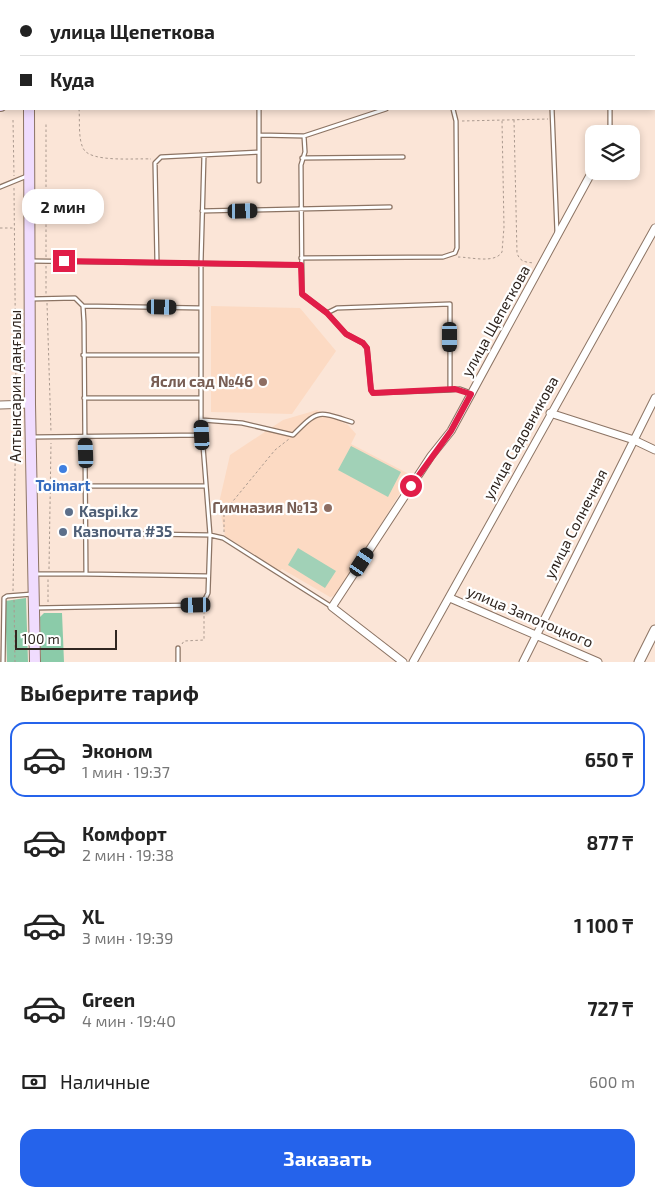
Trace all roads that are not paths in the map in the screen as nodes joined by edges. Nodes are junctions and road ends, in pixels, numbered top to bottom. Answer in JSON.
{"nodes":[{"id":1,"x":28,"y":110,"type":"edge"},
{"id":2,"x":259,"y":110,"type":"edge"},
{"id":3,"x":383,"y":110,"type":"edge"},
{"id":4,"x":453,"y":110,"type":"edge"},
{"id":5,"x":552,"y":110,"type":"edge"},
{"id":6,"x":610,"y":110,"type":"edge"},
{"id":7,"x":610,"y":125,"type":"edge"},
{"id":8,"x":259,"y":135,"type":"junction"},
{"id":9,"x":304,"y":136,"type":"junction"},
{"id":10,"x":259,"y":152,"type":"junction"},
{"id":11,"x":204,"y":155,"type":"junction"},
{"id":12,"x":403,"y":157,"type":"dead end"},
{"id":13,"x":302,"y":158,"type":"junction"},
{"id":14,"x":29,"y":175,"type":"junction"},
{"id":15,"x":588,"y":180,"type":"edge"},
{"id":16,"x":259,"y":181,"type":"dead end"},
{"id":17,"x":0,"y":187,"type":"edge"},
{"id":18,"x":390,"y":208,"type":"dead end"},
{"id":19,"x":301,"y":210,"type":"junction"},
{"id":20,"x":202,"y":211,"type":"junction"},
{"id":21,"x":655,"y":228,"type":"edge"},
{"id":22,"x":557,"y":238,"type":"junction"},
{"id":23,"x":301,"y":258,"type":"junction"},
{"id":24,"x":30,"y":261,"type":"junction"},
{"id":25,"x":157,"y":263,"type":"junction"},
{"id":26,"x":200,"y":263,"type":"junction"},
{"id":27,"x":301,"y":265,"type":"junction"},
{"id":28,"x":30,"y":299,"type":"junction"},
{"id":29,"x":83,"y":306,"type":"junction"},
{"id":30,"x":201,"y":308,"type":"junction"},
{"id":31,"x":327,"y":313,"type":"junction"},
{"id":32,"x":82,"y":355,"type":"junction"},
{"id":33,"x":201,"y":355,"type":"junction"},
{"id":34,"x":450,"y":390,"type":"junction"},
{"id":35,"x":471,"y":394,"type":"junction"},
{"id":36,"x":84,"y":398,"type":"junction"},
{"id":37,"x":201,"y":398,"type":"junction"},
{"id":38,"x":655,"y":398,"type":"edge"},
{"id":39,"x":30,"y":404,"type":"junction"},
{"id":40,"x":0,"y":405,"type":"edge"},
{"id":41,"x":550,"y":413,"type":"junction"},
{"id":42,"x":202,"y":420,"type":"junction"},
{"id":43,"x":352,"y":422,"type":"dead end"},
{"id":44,"x":202,"y":435,"type":"junction"},
{"id":45,"x":85,"y":436,"type":"junction"},
{"id":46,"x":31,"y":437,"type":"junction"},
{"id":47,"x":634,"y":440,"type":"junction"},
{"id":48,"x":655,"y":450,"type":"edge"},
{"id":49,"x":86,"y":486,"type":"junction"},
{"id":50,"x":206,"y":486,"type":"junction"},
{"id":51,"x":86,"y":533,"type":"junction"},
{"id":52,"x":210,"y":535,"type":"junction"},
{"id":53,"x":33,"y":574,"type":"junction"},
{"id":54,"x":86,"y":574,"type":"junction"},
{"id":55,"x":208,"y":576,"type":"junction"},
{"id":56,"x":34,"y":594,"type":"junction"},
{"id":57,"x":450,"y":598,"type":"junction"},
{"id":58,"x":332,"y":607,"type":"junction"},
{"id":59,"x":33,"y":608,"type":"junction"},
{"id":60,"x":655,"y":630,"type":"edge"},
{"id":61,"x":536,"y":634,"type":"junction"},
{"id":62,"x":178,"y":648,"type":"road end"},
{"id":63,"x":3,"y":662,"type":"edge"},
{"id":64,"x":35,"y":662,"type":"edge"},
{"id":65,"x":178,"y":662,"type":"edge"},
{"id":66,"x":403,"y":662,"type":"edge"},
{"id":67,"x":414,"y":662,"type":"edge"},
{"id":68,"x":523,"y":662,"type":"edge"},
{"id":69,"x":598,"y":662,"type":"edge"},
{"id":70,"x":639,"y":662,"type":"edge"}],
"edges":[{"from":1,"to":14,"type":"main road","name":"Алтынсарин даңғылы"},
{"from":2,"to":8,"type":"lane"},
{"from":3,"to":9,"type":"lane"},
{"from":4,"to":23,"type":"lane"},
{"from":5,"to":22,"type":"lane"},
{"from":6,"to":7,"type":"lane"},
{"from":8,"to":9,"type":"lane"},
{"from":8,"to":10,"type":"lane"},
{"from":9,"to":13,"type":"lane"},
{"from":10,"to":11,"type":"lane"},
{"from":10,"to":16,"type":"lane"},
{"from":11,"to":20,"type":"lane"},
{"from":11,"to":25,"type":"lane"},
{"from":12,"to":13,"type":"lane"},
{"from":13,"to":19,"type":"lane"},
{"from":14,"to":17,"type":"lane"},
{"from":14,"to":24,"type":"main road","name":"Алтынсарин даңғылы"},
{"from":15,"to":22,"type":"street","name":"улица Щепеткова"},
{"from":18,"to":19,"type":"lane"},
{"from":19,"to":20,"type":"lane"},
{"from":19,"to":23,"type":"lane"},
{"from":20,"to":26,"type":"lane"},
{"from":21,"to":41,"type":"street","name":"улица Садовникова"},
{"from":22,"to":35,"type":"street","name":"улица Щепеткова"},
{"from":23,"to":27,"type":"lane"},
{"from":24,"to":25,"type":"lane"},
{"from":24,"to":28,"type":"main road","name":"Алтынсарин даңғылы"},
{"from":25,"to":26,"type":"lane"},
{"from":26,"to":27,"type":"lane"},
{"from":26,"to":30,"type":"lane"},
{"from":27,"to":31,"type":"lane"},
{"from":28,"to":29,"type":"lane"},
{"from":28,"to":39,"type":"main road","name":"Алтынсарин даңғылы"},
{"from":29,"to":30,"type":"lane"},
{"from":29,"to":32,"type":"lane"},
{"from":30,"to":33,"type":"lane"},
{"from":31,"to":34,"type":"lane"},
{"from":31,"to":34,"type":"lane"},
{"from":32,"to":33,"type":"lane"},
{"from":32,"to":36,"type":"lane"},
{"from":33,"to":37,"type":"lane"},
{"from":34,"to":35,"type":"lane"},
{"from":35,"to":58,"type":"street","name":"улица Щепеткова"},
{"from":36,"to":37,"type":"lane"},
{"from":36,"to":45,"type":"lane"},
{"from":37,"to":42,"type":"lane"},
{"from":38,"to":47,"type":"street","name":"улица Солнечная"},
{"from":39,"to":40,"type":"street"},
{"from":39,"to":46,"type":"main road","name":"Алтынсарин даңғылы"},
{"from":41,"to":47,"type":"street"},
{"from":41,"to":57,"type":"street","name":"улица Садовникова"},
{"from":42,"to":43,"type":"lane"},
{"from":42,"to":44,"type":"lane"},
{"from":44,"to":45,"type":"lane"},
{"from":44,"to":50,"type":"lane"},
{"from":45,"to":46,"type":"lane"},
{"from":45,"to":49,"type":"lane"},
{"from":46,"to":53,"type":"main road","name":"Алтынсарин даңғылы"},
{"from":47,"to":48,"type":"street"},
{"from":47,"to":61,"type":"street","name":"улица Солнечная"},
{"from":49,"to":50,"type":"lane"},
{"from":49,"to":51,"type":"lane"},
{"from":50,"to":52,"type":"lane"},
{"from":51,"to":52,"type":"lane"},
{"from":51,"to":54,"type":"lane"},
{"from":52,"to":55,"type":"lane"},
{"from":52,"to":58,"type":"lane"},
{"from":53,"to":54,"type":"lane"},
{"from":53,"to":56,"type":"main road","name":"Алтынсарин даңғылы"},
{"from":54,"to":55,"type":"lane"},
{"from":55,"to":59,"type":"lane"},
{"from":56,"to":59,"type":"main road","name":"Алтынсарин даңғылы"},
{"from":56,"to":63,"type":"lane"},
{"from":57,"to":61,"type":"street","name":"улица Запотоцкого"},
{"from":57,"to":67,"type":"street","name":"улица Садовникова"},
{"from":58,"to":66,"type":"street"},
{"from":59,"to":64,"type":"main road","name":"Алтынсарин даңғылы"},
{"from":60,"to":70,"type":"street"},
{"from":61,"to":68,"type":"street","name":"улица Солнечная"},
{"from":61,"to":69,"type":"street","name":"улица Запотоцкого"},
{"from":62,"to":65,"type":"lane"}]}
